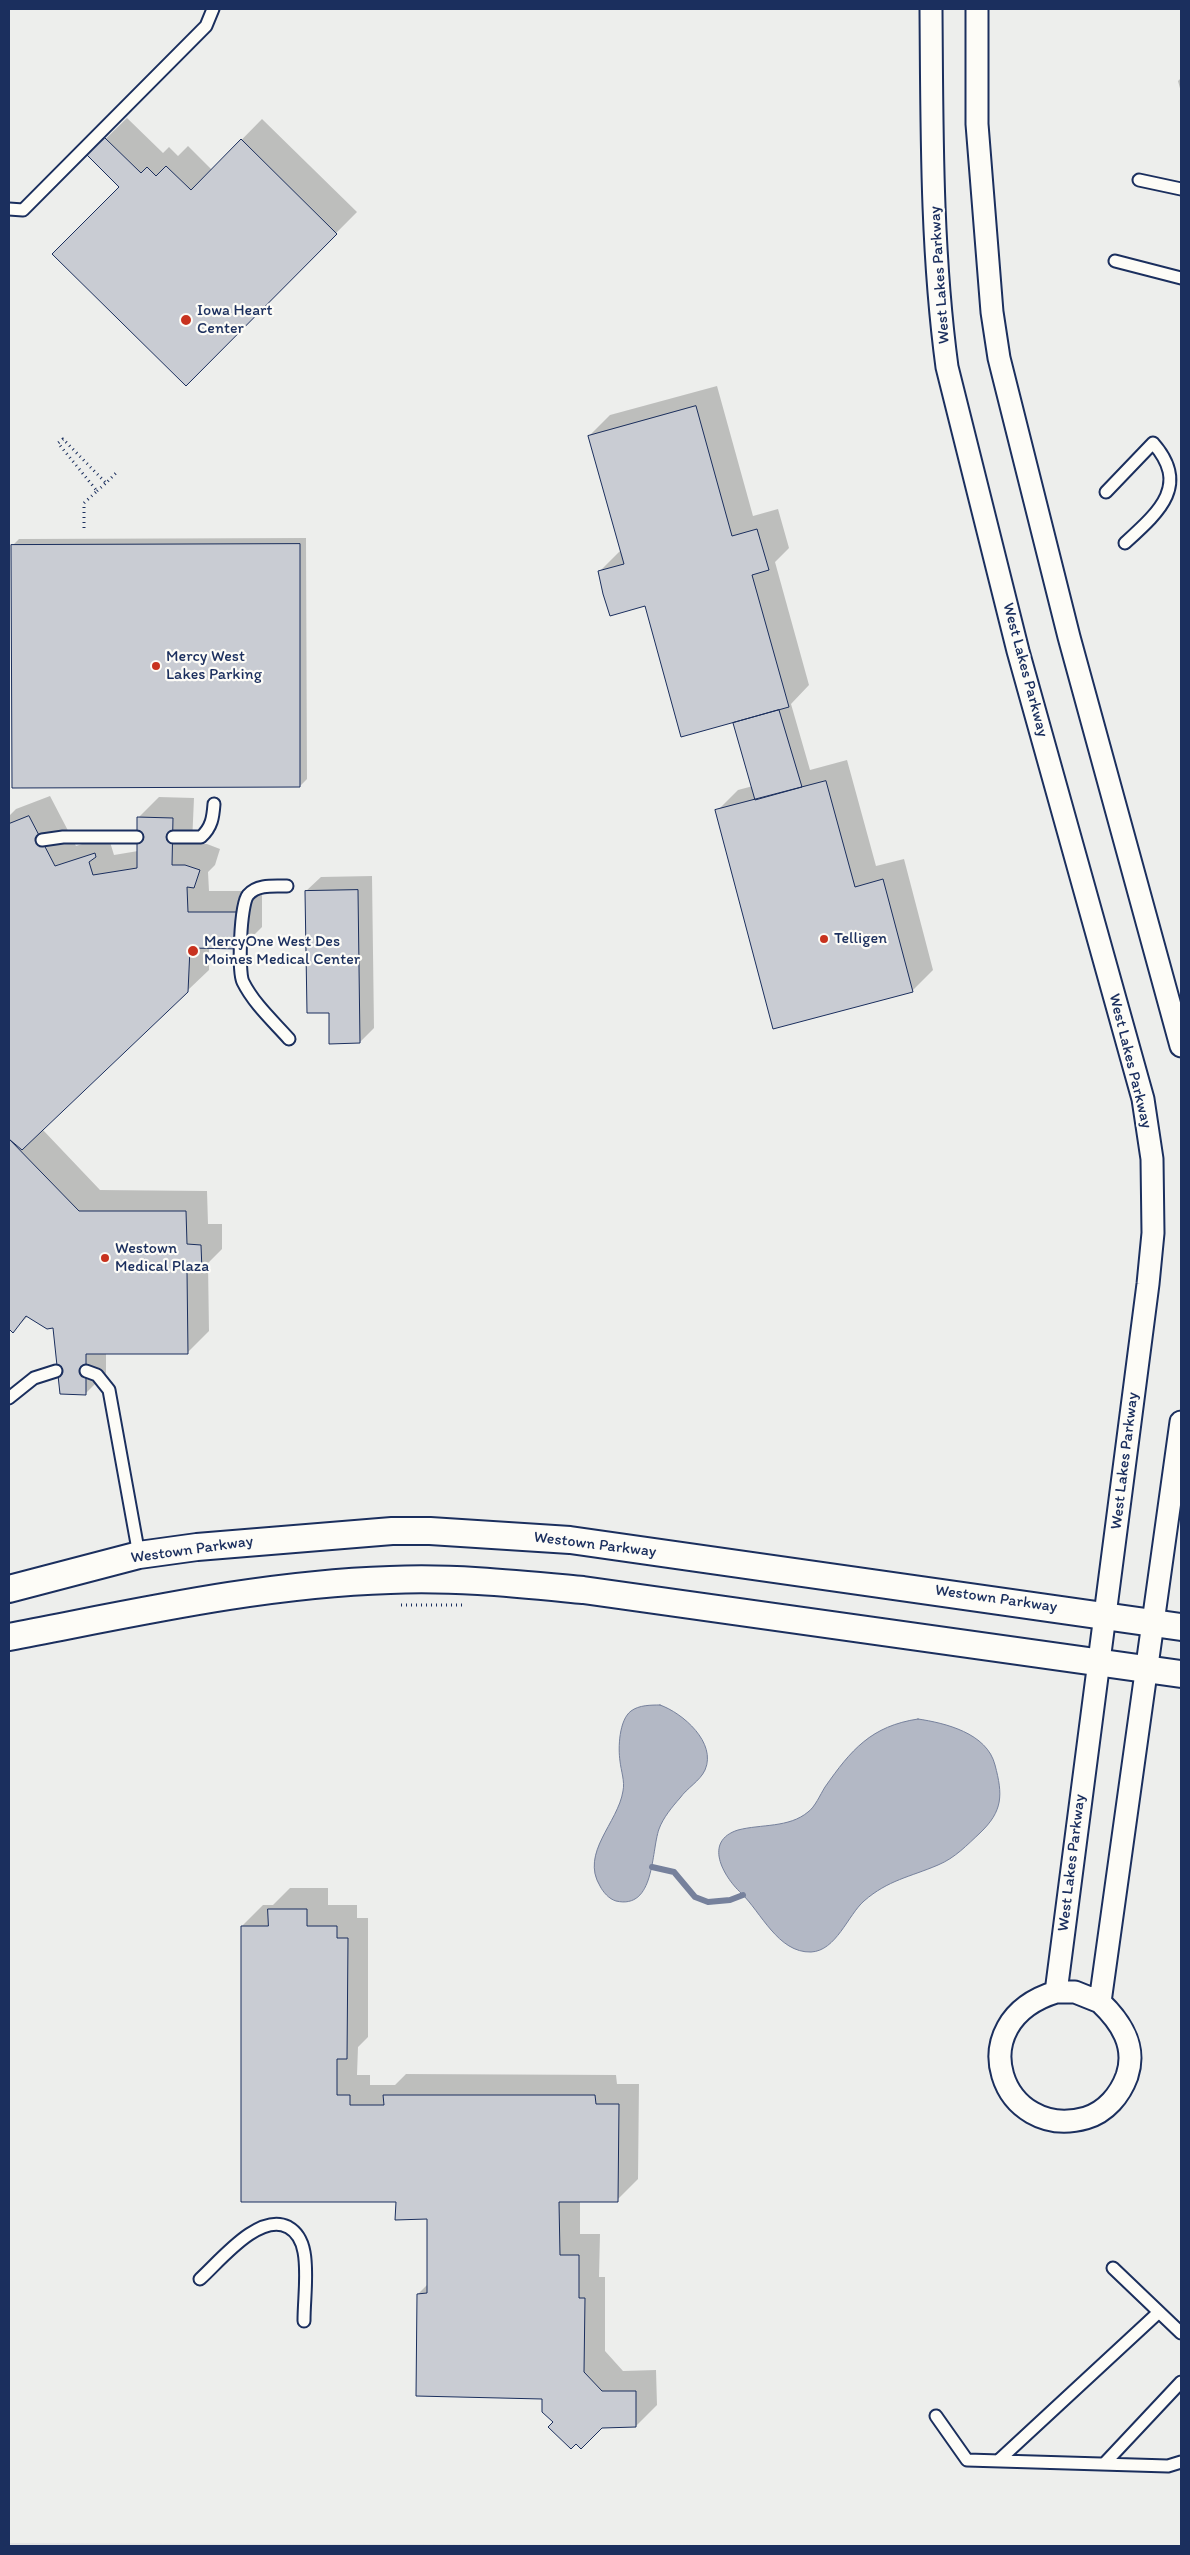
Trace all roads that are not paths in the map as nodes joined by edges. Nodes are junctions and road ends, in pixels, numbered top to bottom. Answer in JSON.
{"nodes":[{"id":1,"x":213,"y":9,"type":"edge"},
{"id":2,"x":931,"y":9,"type":"edge"},
{"id":3,"x":977,"y":9,"type":"edge"},
{"id":4,"x":1139,"y":180,"type":"dead end"},
{"id":5,"x":1181,"y":189,"type":"edge"},
{"id":6,"x":9,"y":210,"type":"edge"},
{"id":7,"x":1115,"y":261,"type":"dead end"},
{"id":8,"x":1181,"y":278,"type":"edge"},
{"id":9,"x":1106,"y":492,"type":"dead end"},
{"id":10,"x":1125,"y":543,"type":"dead end"},
{"id":11,"x":214,"y":804,"type":"dead end"},
{"id":12,"x":173,"y":836,"type":"dead end"},
{"id":13,"x":137,"y":837,"type":"dead end"},
{"id":14,"x":42,"y":840,"type":"dead end"},
{"id":15,"x":287,"y":886,"type":"dead end"},
{"id":16,"x":289,"y":1039,"type":"dead end"},
{"id":17,"x":1181,"y":1046,"type":"edge"},
{"id":18,"x":56,"y":1371,"type":"dead end"},
{"id":19,"x":86,"y":1371,"type":"dead end"},
{"id":20,"x":9,"y":1398,"type":"edge"},
{"id":21,"x":1181,"y":1422,"type":"edge"},
{"id":22,"x":139,"y":1555,"type":"junction"},
{"id":23,"x":9,"y":1589,"type":"edge"},
{"id":24,"x":1105,"y":1614,"type":"junction"},
{"id":25,"x":1154,"y":1622,"type":"junction"},
{"id":26,"x":1181,"y":1627,"type":"edge"},
{"id":27,"x":9,"y":1638,"type":"edge"},
{"id":28,"x":1098,"y":1664,"type":"junction"},
{"id":29,"x":1147,"y":1670,"type":"junction"},
{"id":30,"x":1181,"y":1674,"type":"edge"},
{"id":31,"x":1056,"y":1992,"type":"junction"},
{"id":32,"x":1100,"y":2002,"type":"junction"},
{"id":33,"x":1113,"y":2268,"type":"dead end"},
{"id":34,"x":200,"y":2279,"type":"dead end"},
{"id":35,"x":1159,"y":2312,"type":"junction"},
{"id":36,"x":304,"y":2321,"type":"dead end"},
{"id":37,"x":1181,"y":2333,"type":"edge"},
{"id":38,"x":1181,"y":2382,"type":"edge"},
{"id":39,"x":936,"y":2416,"type":"dead end"},
{"id":40,"x":998,"y":2461,"type":"junction"},
{"id":41,"x":1181,"y":2462,"type":"edge"},
{"id":42,"x":1104,"y":2464,"type":"junction"}],
"edges":[{"from":1,"to":6,"type":"lane"},
{"from":2,"to":24,"type":"street","name":"West Lakes Parkway"},
{"from":3,"to":17,"type":"street"},
{"from":4,"to":5,"type":"lane"},
{"from":7,"to":8,"type":"lane"},
{"from":9,"to":10,"type":"lane"},
{"from":11,"to":12,"type":"lane"},
{"from":13,"to":14,"type":"lane"},
{"from":15,"to":16,"type":"lane"},
{"from":18,"to":20,"type":"lane"},
{"from":19,"to":22,"type":"lane"},
{"from":21,"to":25,"type":"street"},
{"from":22,"to":23,"type":"street","name":"Westown Parkway"},
{"from":22,"to":24,"type":"street","name":"Westown Parkway"},
{"from":24,"to":25,"type":"street","name":"Westown Parkway"},
{"from":24,"to":28,"type":"street","name":"West Lakes Parkway"},
{"from":25,"to":26,"type":"street","name":"Westown Parkway"},
{"from":25,"to":29,"type":"street"},
{"from":27,"to":28,"type":"street"},
{"from":28,"to":29,"type":"street"},
{"from":28,"to":31,"type":"street","name":"West Lakes Parkway"},
{"from":29,"to":30,"type":"street"},
{"from":29,"to":32,"type":"street"},
{"from":31,"to":32,"type":"street"},
{"from":31,"to":32,"type":"street"},
{"from":33,"to":35,"type":"lane"},
{"from":34,"to":36,"type":"lane"},
{"from":35,"to":37,"type":"lane"},
{"from":35,"to":40,"type":"lane"},
{"from":38,"to":42,"type":"lane"},
{"from":39,"to":40,"type":"lane"},
{"from":40,"to":42,"type":"lane"},
{"from":41,"to":42,"type":"lane"}]}
